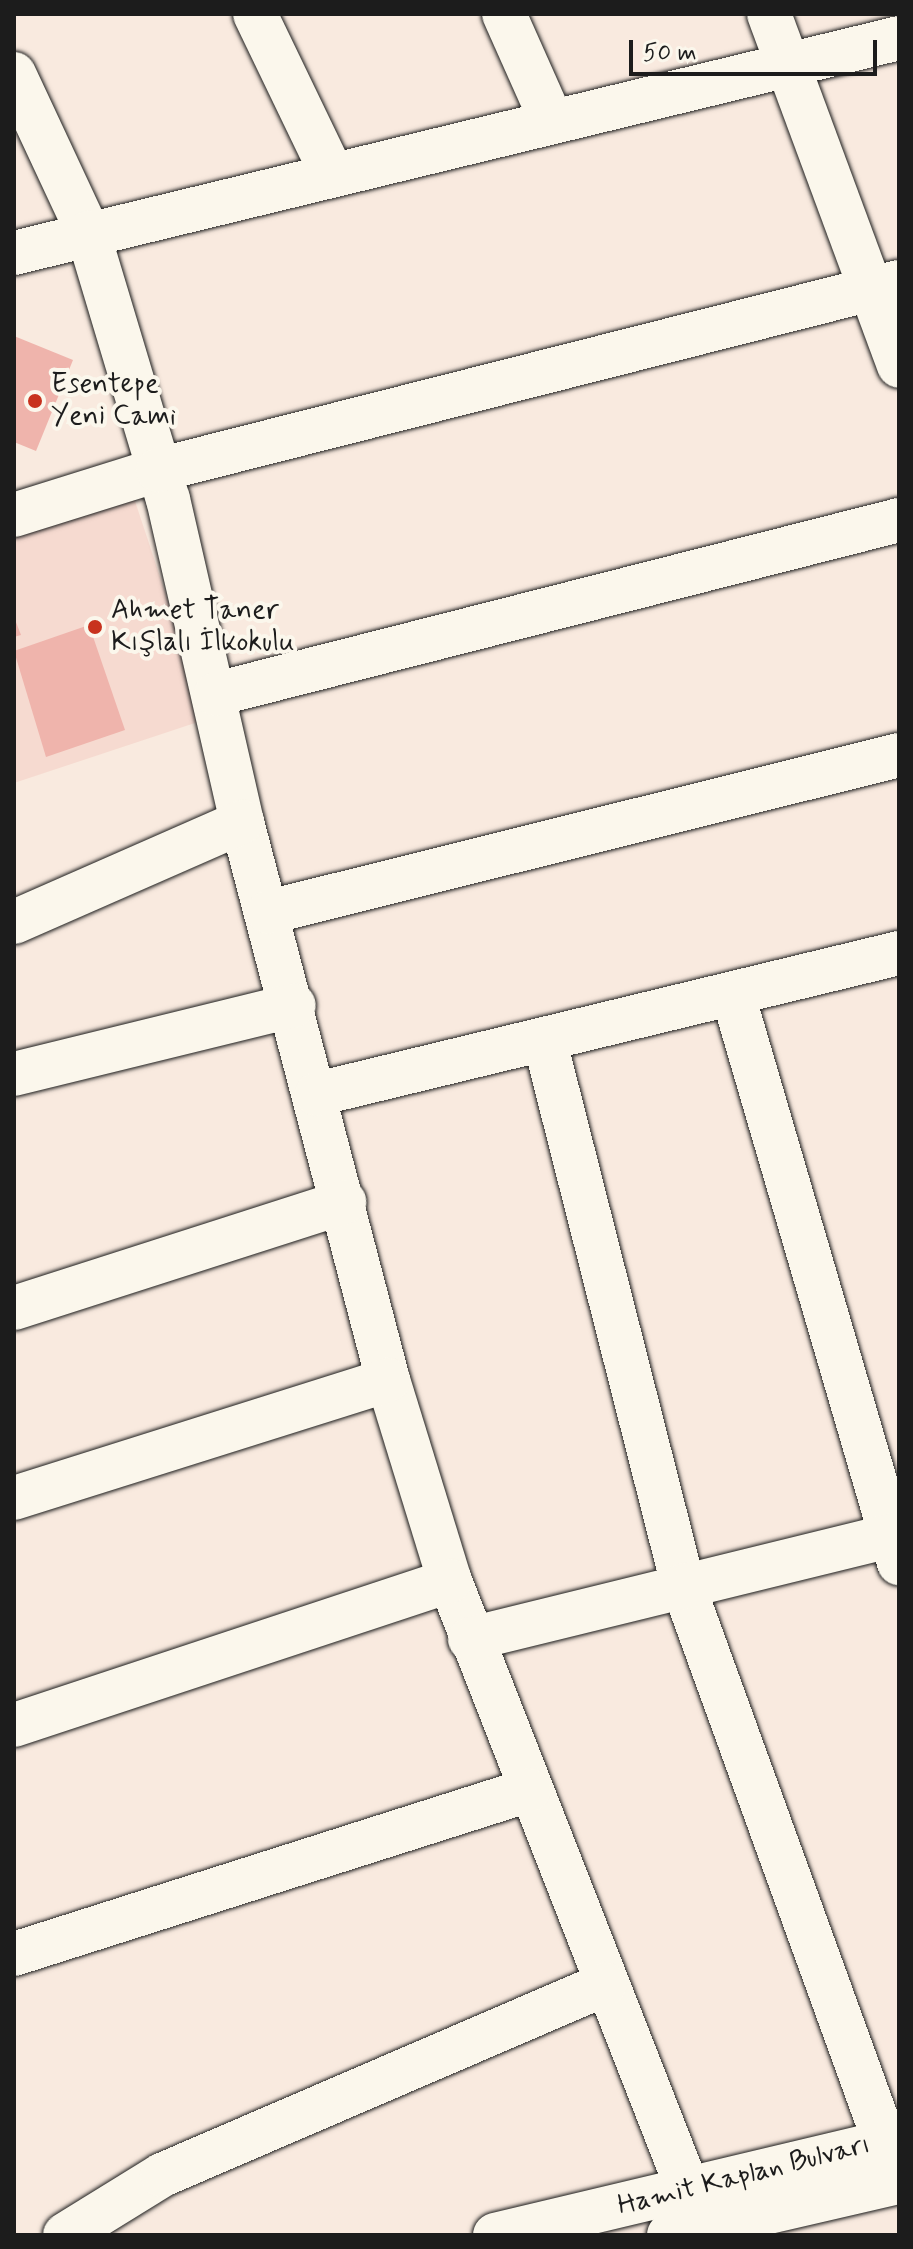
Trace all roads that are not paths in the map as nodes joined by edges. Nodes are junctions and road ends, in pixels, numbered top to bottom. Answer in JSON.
{"nodes":[{"id":1,"x":255,"y":14,"type":"edge"},
{"id":2,"x":504,"y":14,"type":"edge"},
{"id":3,"x":769,"y":14,"type":"edge"},
{"id":4,"x":899,"y":38,"type":"edge"},
{"id":5,"x":791,"y":66,"type":"junction"},
{"id":6,"x":14,"y":74,"type":"edge"},
{"id":7,"x":552,"y":122,"type":"junction"},
{"id":8,"x":332,"y":174,"type":"junction"},
{"id":9,"x":88,"y":233,"type":"junction"},
{"id":10,"x":14,"y":253,"type":"edge"},
{"id":11,"x":886,"y":285,"type":"edge"},
{"id":12,"x":899,"y":366,"type":"edge"},
{"id":13,"x":158,"y":470,"type":"junction"},
{"id":14,"x":14,"y":515,"type":"edge"},
{"id":15,"x":899,"y":520,"type":"edge"},
{"id":16,"x":216,"y":694,"type":"junction"},
{"id":17,"x":899,"y":755,"type":"edge"},
{"id":18,"x":242,"y":822,"type":"junction"},
{"id":19,"x":269,"y":912,"type":"junction"},
{"id":20,"x":14,"y":922,"type":"edge"},
{"id":21,"x":899,"y":953,"type":"edge"},
{"id":22,"x":733,"y":995,"type":"junction"},
{"id":23,"x":294,"y":1005,"type":"junction"},
{"id":24,"x":545,"y":1042,"type":"junction"},
{"id":25,"x":14,"y":1074,"type":"edge"},
{"id":26,"x":317,"y":1094,"type":"junction"},
{"id":27,"x":344,"y":1202,"type":"junction"},
{"id":28,"x":14,"y":1308,"type":"edge"},
{"id":29,"x":388,"y":1380,"type":"junction"},
{"id":30,"x":14,"y":1498,"type":"edge"},
{"id":31,"x":896,"y":1544,"type":"edge"},
{"id":32,"x":450,"y":1581,"type":"junction"},
{"id":33,"x":683,"y":1585,"type":"junction"},
{"id":34,"x":470,"y":1639,"type":"junction"},
{"id":35,"x":14,"y":1725,"type":"edge"},
{"id":36,"x":529,"y":1790,"type":"junction"},
{"id":37,"x":14,"y":1954,"type":"edge"},
{"id":38,"x":605,"y":1984,"type":"junction"},
{"id":39,"x":894,"y":2154,"type":"edge"},
{"id":40,"x":692,"y":2222,"type":"edge"},
{"id":41,"x":65,"y":2235,"type":"edge"},
{"id":42,"x":495,"y":2235,"type":"edge"}],
"edges":[{"from":1,"to":8,"type":"street"},
{"from":2,"to":7,"type":"street"},
{"from":3,"to":5,"type":"street"},
{"from":4,"to":5,"type":"street"},
{"from":5,"to":7,"type":"street"},
{"from":5,"to":11,"type":"street"},
{"from":6,"to":9,"type":"street"},
{"from":7,"to":8,"type":"street"},
{"from":8,"to":9,"type":"street"},
{"from":9,"to":10,"type":"street"},
{"from":9,"to":13,"type":"street"},
{"from":11,"to":12,"type":"street"},
{"from":11,"to":13,"type":"street"},
{"from":13,"to":14,"type":"street"},
{"from":13,"to":16,"type":"street"},
{"from":15,"to":16,"type":"street"},
{"from":16,"to":18,"type":"street"},
{"from":17,"to":19,"type":"street"},
{"from":18,"to":19,"type":"street"},
{"from":18,"to":20,"type":"street"},
{"from":19,"to":23,"type":"street"},
{"from":21,"to":22,"type":"street"},
{"from":22,"to":24,"type":"street"},
{"from":22,"to":31,"type":"street"},
{"from":23,"to":25,"type":"street"},
{"from":23,"to":26,"type":"street"},
{"from":24,"to":26,"type":"street"},
{"from":24,"to":33,"type":"street"},
{"from":26,"to":27,"type":"street"},
{"from":27,"to":28,"type":"street"},
{"from":27,"to":29,"type":"street"},
{"from":29,"to":30,"type":"street"},
{"from":29,"to":32,"type":"street"},
{"from":31,"to":33,"type":"street"},
{"from":32,"to":34,"type":"street"},
{"from":32,"to":35,"type":"street"},
{"from":33,"to":34,"type":"street"},
{"from":33,"to":39,"type":"street"},
{"from":34,"to":36,"type":"street"},
{"from":36,"to":37,"type":"street"},
{"from":36,"to":38,"type":"street"},
{"from":38,"to":40,"type":"street"},
{"from":38,"to":41,"type":"street"},
{"from":39,"to":40,"type":"street","name":"Hamit Kaplan Bulvarı"},
{"from":40,"to":42,"type":"street","name":"Hamit Kaplan Bulvarı"}]}
